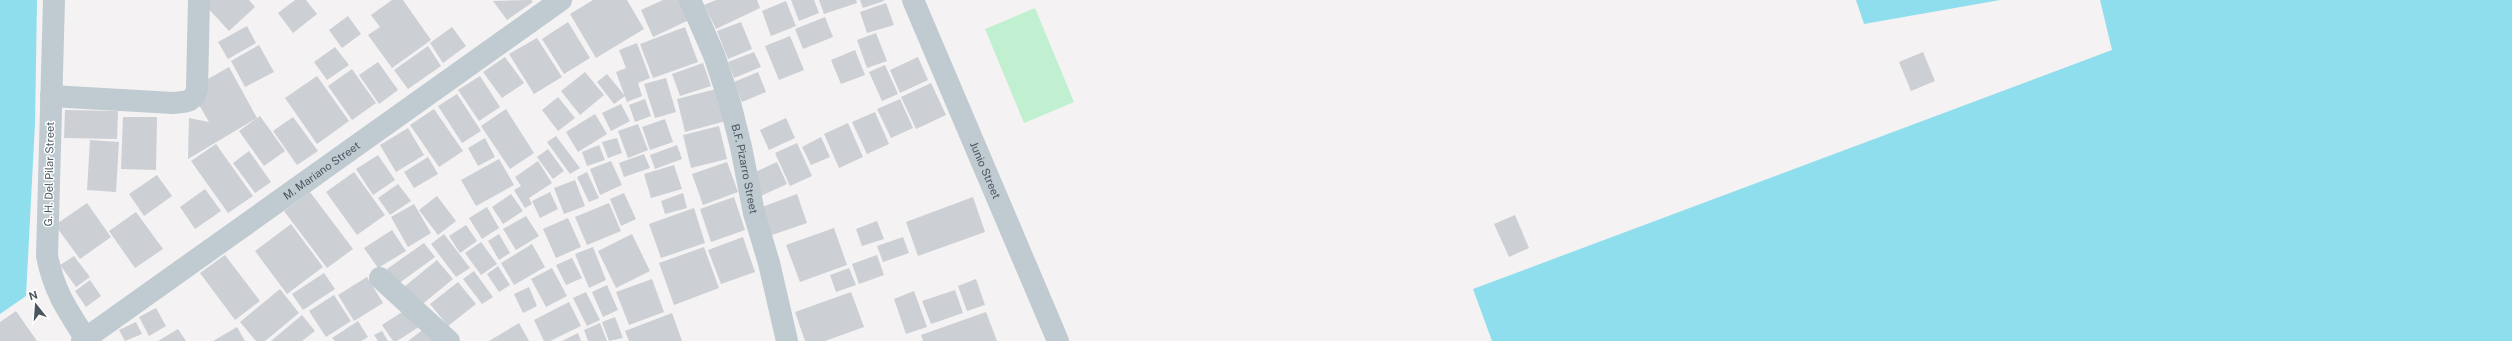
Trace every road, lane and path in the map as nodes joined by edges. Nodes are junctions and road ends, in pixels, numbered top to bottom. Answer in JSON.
{"nodes":[{"id":1,"x":54,"y":0,"type":"edge"},
{"id":2,"x":199,"y":0,"type":"edge"},
{"id":3,"x":561,"y":0,"type":"edge"},
{"id":4,"x":690,"y":0,"type":"edge"},
{"id":5,"x":901,"y":0,"type":"edge"},
{"id":6,"x":913,"y":0,"type":"edge"},
{"id":7,"x":51,"y":96,"type":"junction"},
{"id":8,"x":380,"y":278,"type":"dead end"},
{"id":9,"x":84,"y":340,"type":"edge"},
{"id":10,"x":449,"y":341,"type":"edge"},
{"id":11,"x":787,"y":341,"type":"edge"},
{"id":12,"x":1043,"y":341,"type":"edge"},
{"id":13,"x":1058,"y":341,"type":"edge"}],
"edges":[{"from":1,"to":7,"type":"street","name":"G. H. Del Pilar Street"},
{"from":2,"to":7,"type":"street"},
{"from":3,"to":9,"type":"street","name":"M. Mariano Street"},
{"from":4,"to":11,"type":"street","name":"B.F. Pizarro Street"},
{"from":5,"to":12,"type":"street","name":"Junio Street"},
{"from":6,"to":13,"type":"street","name":"Junio Street"},
{"from":7,"to":9,"type":"street","name":"G. H. Del Pilar Street"},
{"from":8,"to":10,"type":"street"}]}
